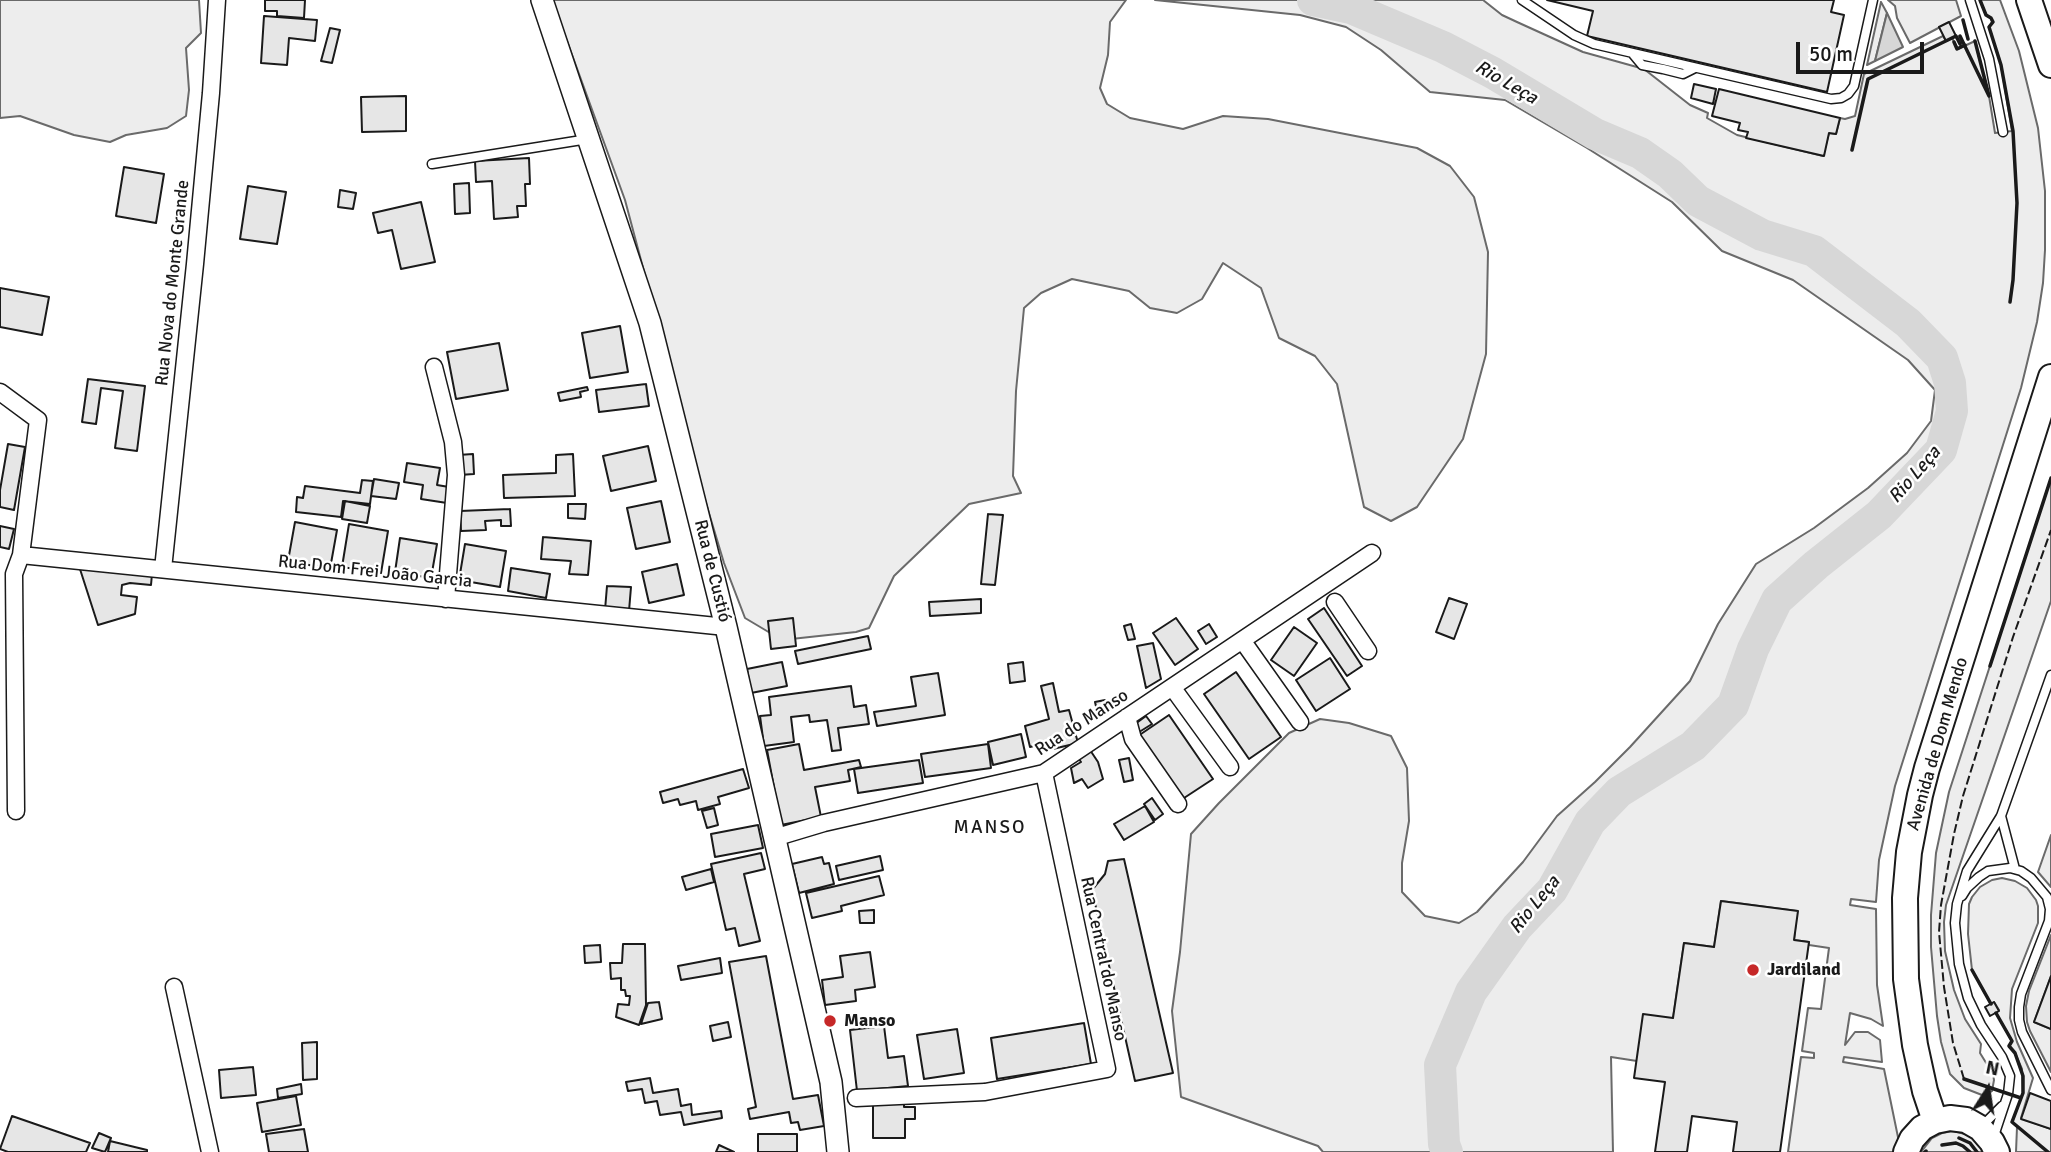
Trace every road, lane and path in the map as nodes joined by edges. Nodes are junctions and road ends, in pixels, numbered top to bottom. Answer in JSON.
{"nodes":[{"id":1,"x":217,"y":0,"type":"edge"},
{"id":2,"x":542,"y":0,"type":"edge"},
{"id":3,"x":1522,"y":0,"type":"edge"},
{"id":4,"x":1873,"y":0,"type":"edge"},
{"id":5,"x":1970,"y":0,"type":"edge"},
{"id":6,"x":2029,"y":0,"type":"edge"},
{"id":7,"x":2051,"y":65,"type":"edge"},
{"id":8,"x":2003,"y":132,"type":"dead end"},
{"id":9,"x":589,"y":139,"type":"junction"},
{"id":10,"x":432,"y":164,"type":"dead end"},
{"id":11,"x":433,"y":367,"type":"dead end"},
{"id":12,"x":2051,"y":377,"type":"edge"},
{"id":13,"x":0,"y":392,"type":"edge"},
{"id":14,"x":1372,"y":553,"type":"dead end"},
{"id":15,"x":21,"y":555,"type":"junction"},
{"id":16,"x":163,"y":569,"type":"junction"},
{"id":17,"x":1328,"y":593,"type":"junction"},
{"id":18,"x":446,"y":599,"type":"junction"},
{"id":19,"x":726,"y":627,"type":"junction"},
{"id":20,"x":1242,"y":640,"type":"junction"},
{"id":21,"x":1368,"y":651,"type":"dead end"},
{"id":22,"x":2051,"y":675,"type":"edge"},
{"id":23,"x":1172,"y":687,"type":"junction"},
{"id":24,"x":1128,"y":717,"type":"junction"},
{"id":25,"x":1300,"y":722,"type":"dead end"},
{"id":26,"x":1230,"y":767,"type":"dead end"},
{"id":27,"x":1044,"y":773,"type":"junction"},
{"id":28,"x":1178,"y":804,"type":"dead end"},
{"id":29,"x":16,"y":811,"type":"dead end"},
{"id":30,"x":2001,"y":816,"type":"junction"},
{"id":31,"x":774,"y":838,"type":"junction"},
{"id":32,"x":2015,"y":869,"type":"junction"},
{"id":33,"x":1957,"y":904,"type":"junction"},
{"id":34,"x":174,"y":987,"type":"dead end"},
{"id":35,"x":2051,"y":1090,"type":"edge"},
{"id":36,"x":856,"y":1098,"type":"dead end"},
{"id":37,"x":2004,"y":1104,"type":"junction"},
{"id":38,"x":1935,"y":1121,"type":"junction"},
{"id":39,"x":1990,"y":1141,"type":"edge"},
{"id":40,"x":210,"y":1152,"type":"edge"},
{"id":41,"x":838,"y":1152,"type":"edge"},
{"id":42,"x":1906,"y":1152,"type":"edge"}],
"edges":[{"from":1,"to":16,"type":"street","name":"Rua Nova do Monte Grande"},
{"from":2,"to":9,"type":"main road","name":"Rua de Custió"},
{"from":3,"to":4,"type":"lane"},
{"from":5,"to":8,"type":"lane"},
{"from":6,"to":7,"type":"main road"},
{"from":9,"to":10,"type":"lane"},
{"from":9,"to":19,"type":"main road","name":"Rua de Custió"},
{"from":11,"to":18,"type":"street"},
{"from":12,"to":38,"type":"main road","name":"Avenida de Dom Mendo"},
{"from":13,"to":15,"type":"street"},
{"from":14,"to":17,"type":"street","name":"Rua do Manso"},
{"from":15,"to":16,"type":"street","name":"Rua Dom Frei João Garcia"},
{"from":15,"to":29,"type":"street"},
{"from":16,"to":18,"type":"street","name":"Rua Dom Frei João Garcia"},
{"from":17,"to":20,"type":"street","name":"Rua do Manso"},
{"from":17,"to":21,"type":"street"},
{"from":18,"to":19,"type":"street","name":"Rua Dom Frei João Garcia"},
{"from":19,"to":31,"type":"main road","name":"Rua de Custió"},
{"from":20,"to":23,"type":"street","name":"Rua do Manso"},
{"from":20,"to":25,"type":"street"},
{"from":22,"to":30,"type":"lane"},
{"from":23,"to":24,"type":"street","name":"Rua do Manso"},
{"from":23,"to":26,"type":"street"},
{"from":24,"to":27,"type":"street","name":"Rua do Manso"},
{"from":24,"to":28,"type":"street"},
{"from":27,"to":31,"type":"street","name":"Rua do Manso"},
{"from":27,"to":36,"type":"street","name":"Rua Central do Manso"},
{"from":30,"to":32,"type":"lane"},
{"from":30,"to":33,"type":"lane"},
{"from":31,"to":41,"type":"main road","name":"Rua de Custió"},
{"from":32,"to":33,"type":"lane"},
{"from":32,"to":35,"type":"lane"},
{"from":33,"to":37,"type":"lane"},
{"from":34,"to":40,"type":"street"},
{"from":37,"to":39,"type":"lane"},
{"from":37,"to":39,"type":"lane"},
{"from":38,"to":39,"type":"main road"},
{"from":38,"to":42,"type":"main road"}]}
